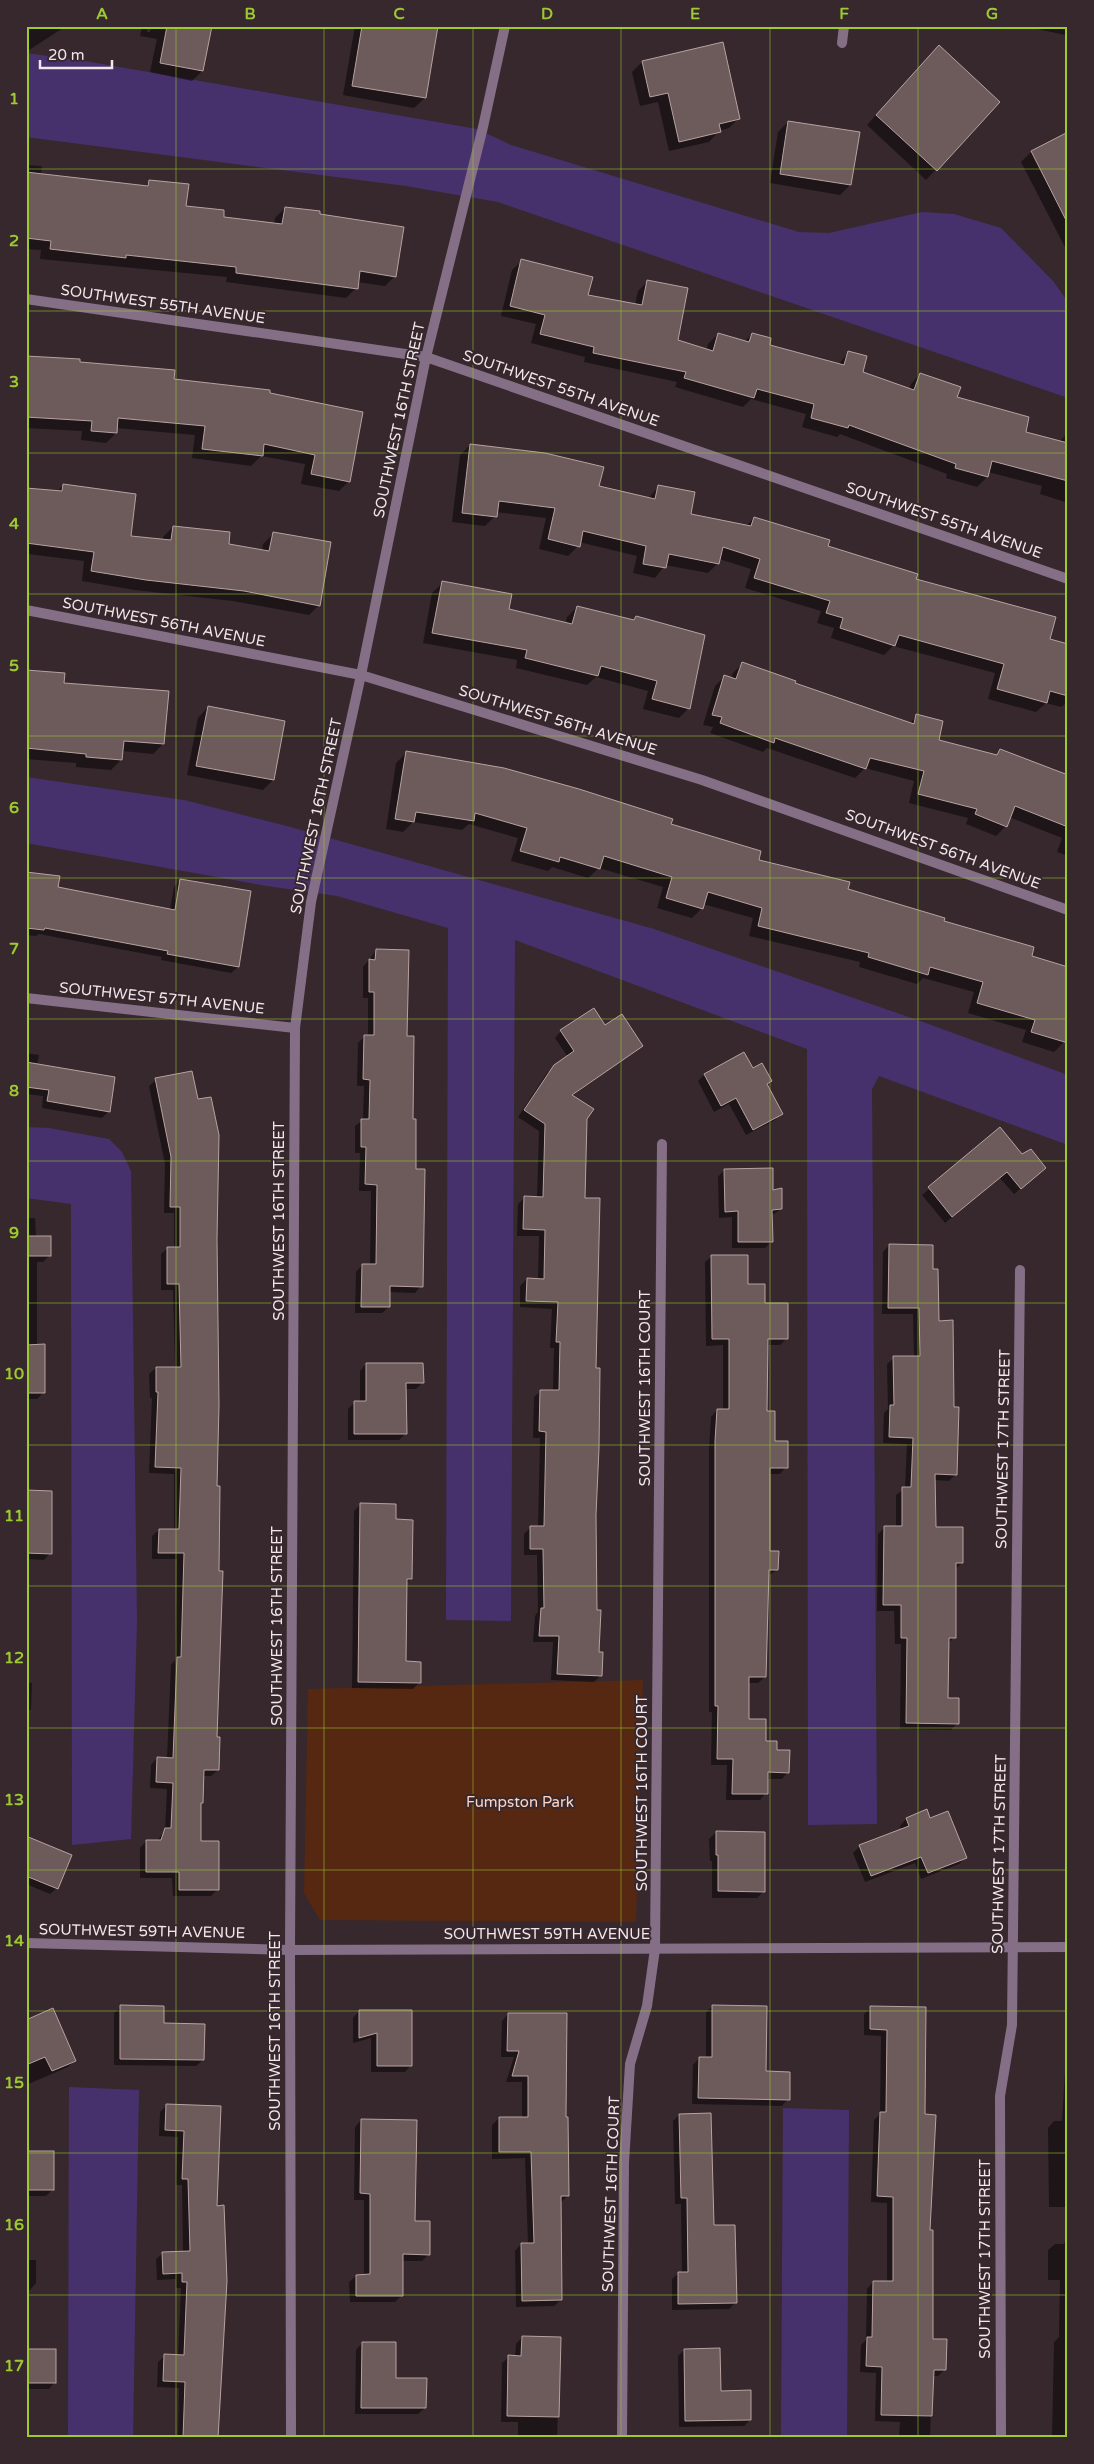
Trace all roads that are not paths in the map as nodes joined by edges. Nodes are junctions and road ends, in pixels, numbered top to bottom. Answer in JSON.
{"nodes":[{"id":1,"x":505,"y":26,"type":"edge"},
{"id":2,"x":844,"y":26,"type":"edge"},
{"id":3,"x":842,"y":43,"type":"dead end"},
{"id":4,"x":26,"y":299,"type":"edge"},
{"id":5,"x":426,"y":358,"type":"junction"},
{"id":6,"x":1068,"y":578,"type":"edge"},
{"id":7,"x":26,"y":610,"type":"edge"},
{"id":8,"x":361,"y":676,"type":"junction"},
{"id":9,"x":1068,"y":910,"type":"edge"},
{"id":10,"x":26,"y":998,"type":"edge"},
{"id":11,"x":295,"y":1028,"type":"junction"},
{"id":12,"x":662,"y":1144,"type":"dead end"},
{"id":13,"x":1020,"y":1270,"type":"dead end"},
{"id":14,"x":26,"y":1943,"type":"edge"},
{"id":15,"x":1013,"y":1947,"type":"junction"},
{"id":16,"x":1068,"y":1947,"type":"edge"},
{"id":17,"x":655,"y":1949,"type":"junction"},
{"id":18,"x":290,"y":1950,"type":"junction"},
{"id":19,"x":291,"y":2438,"type":"edge"},
{"id":20,"x":622,"y":2438,"type":"edge"},
{"id":21,"x":1001,"y":2438,"type":"edge"}],
"edges":[{"from":1,"to":5,"type":"street","name":"SOUTHWEST 16TH STREET"},
{"from":2,"to":3,"type":"street"},
{"from":4,"to":5,"type":"street","name":"SOUTHWEST 55TH AVENUE"},
{"from":5,"to":6,"type":"street","name":"SOUTHWEST 55TH AVENUE"},
{"from":5,"to":8,"type":"street","name":"SOUTHWEST 16TH STREET"},
{"from":7,"to":8,"type":"street","name":"SOUTHWEST 56TH AVENUE"},
{"from":8,"to":9,"type":"street","name":"SOUTHWEST 56TH AVENUE"},
{"from":8,"to":11,"type":"street","name":"SOUTHWEST 16TH STREET"},
{"from":10,"to":11,"type":"street","name":"SOUTHWEST 57TH AVENUE"},
{"from":11,"to":18,"type":"street","name":"SOUTHWEST 16TH STREET"},
{"from":12,"to":17,"type":"street","name":"SOUTHWEST 16TH COURT"},
{"from":13,"to":15,"type":"street","name":"SOUTHWEST 17TH STREET"},
{"from":14,"to":18,"type":"street","name":"SOUTHWEST 59TH AVENUE"},
{"from":15,"to":16,"type":"street","name":"SOUTHWEST 59TH AVENUE"},
{"from":15,"to":17,"type":"street","name":"SOUTHWEST 59TH AVENUE"},
{"from":15,"to":21,"type":"street","name":"SOUTHWEST 17TH STREET"},
{"from":17,"to":18,"type":"street","name":"SOUTHWEST 59TH AVENUE"},
{"from":17,"to":20,"type":"street","name":"SOUTHWEST 16TH COURT"},
{"from":18,"to":19,"type":"street","name":"SOUTHWEST 16TH STREET"}]}
